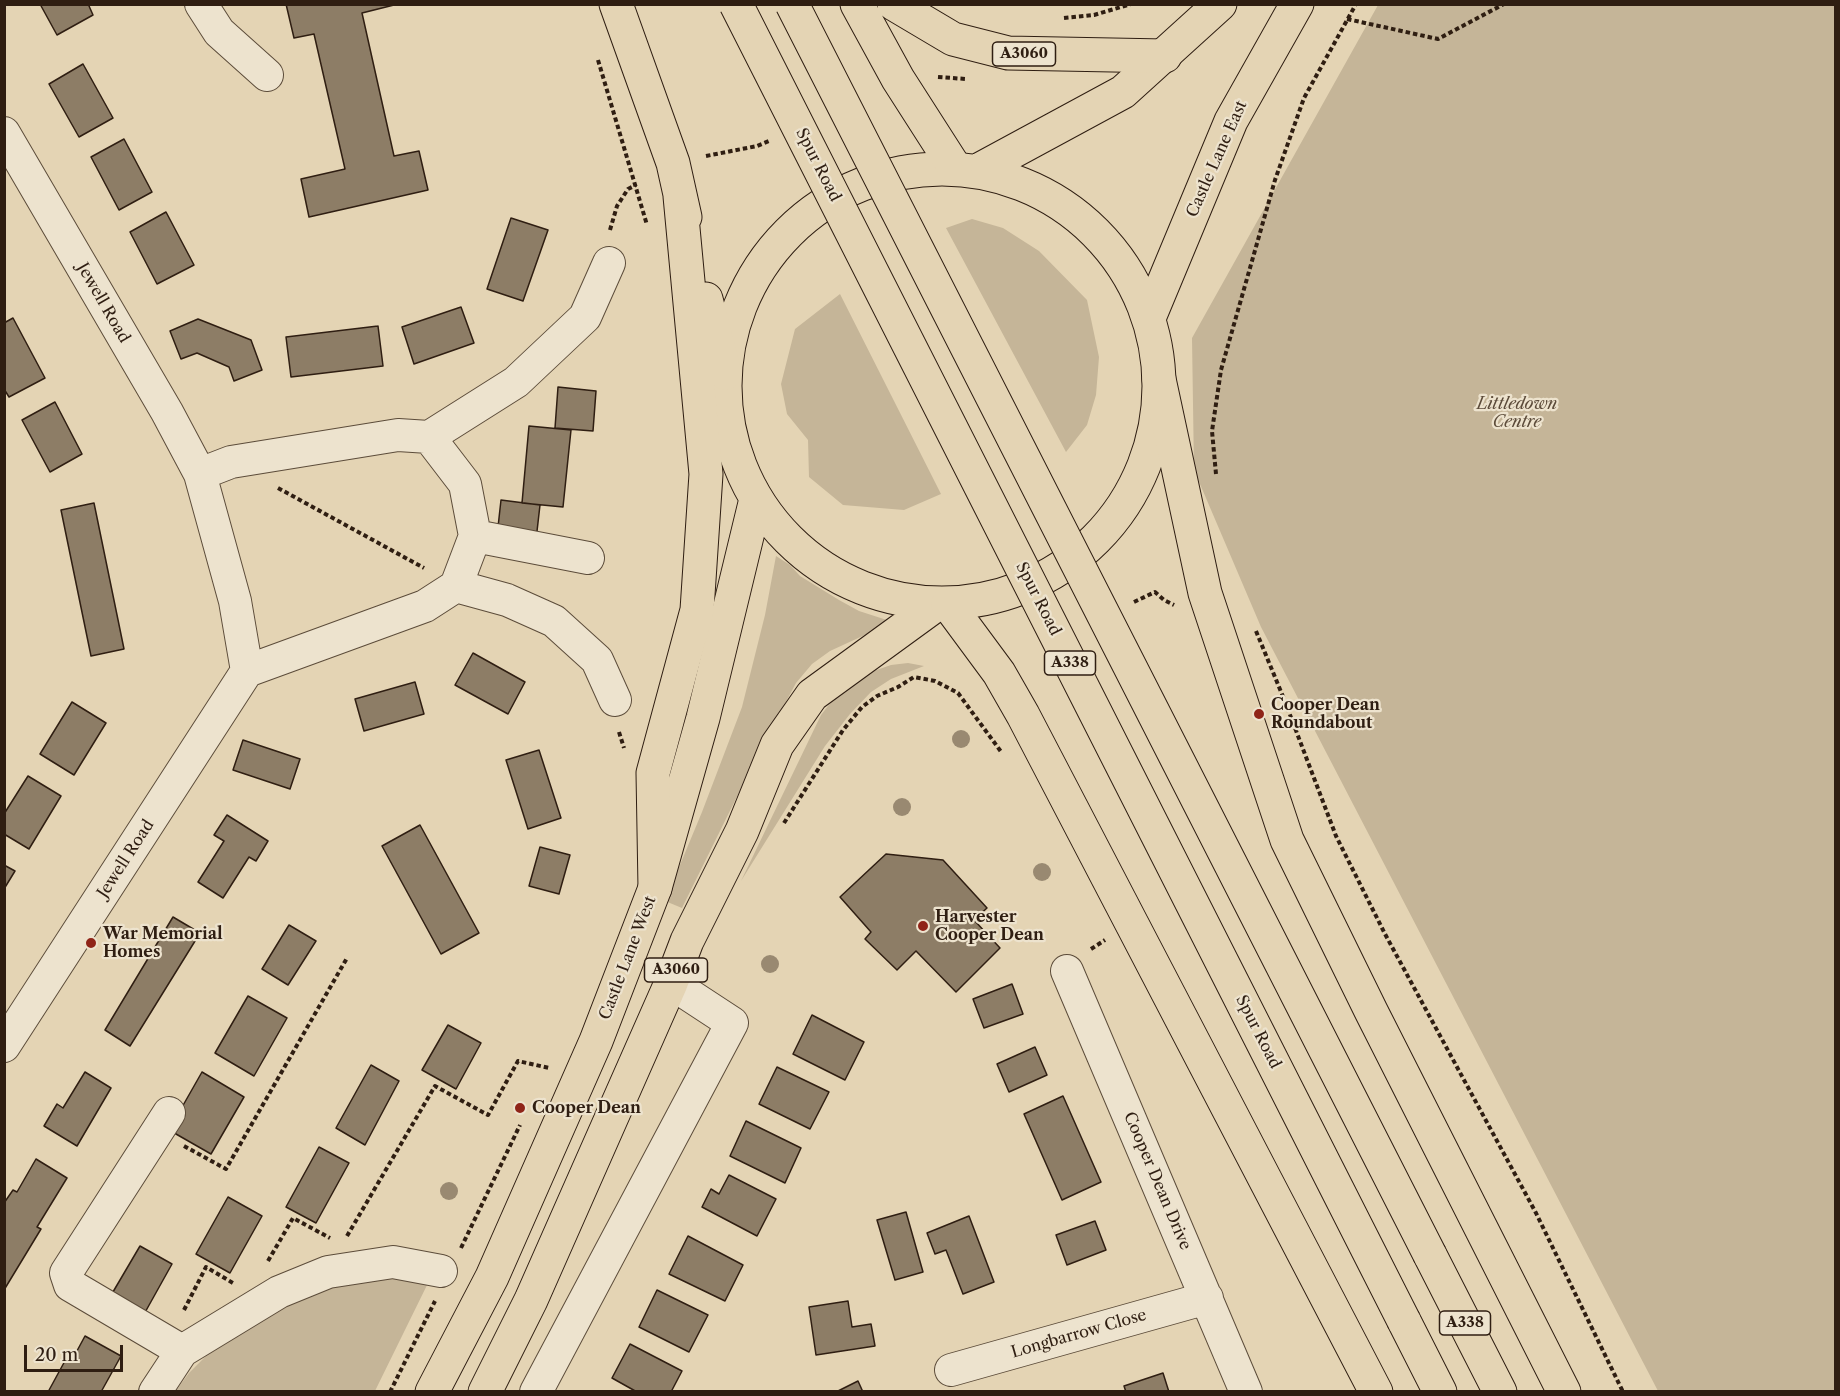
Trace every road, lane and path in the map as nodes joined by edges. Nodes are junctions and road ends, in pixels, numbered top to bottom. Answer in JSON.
{"nodes":[{"id":1,"x":201,"y":4,"type":"edge"},
{"id":2,"x":616,"y":4,"type":"edge"},
{"id":3,"x":736,"y":4,"type":"edge"},
{"id":4,"x":792,"y":4,"type":"edge"},
{"id":5,"x":857,"y":4,"type":"edge"},
{"id":6,"x":894,"y":4,"type":"edge"},
{"id":7,"x":1220,"y":4,"type":"edge"},
{"id":8,"x":1298,"y":4,"type":"edge"},
{"id":9,"x":1356,"y":4,"type":"edge"},
{"id":10,"x":1504,"y":4,"type":"edge"},
{"id":11,"x":1347,"y":20,"type":"junction"},
{"id":12,"x":596,"y":54,"type":"dead end"},
{"id":13,"x":1165,"y":56,"type":"junction"},
{"id":14,"x":267,"y":75,"type":"dead end"},
{"id":15,"x":4,"y":133,"type":"edge"},
{"id":16,"x":966,"y":169,"type":"junction"},
{"id":17,"x":632,"y":172,"type":"dead end"},
{"id":18,"x":636,"y":185,"type":"dead end"},
{"id":19,"x":680,"y":196,"type":"junction"},
{"id":20,"x":609,"y":262,"type":"joint"},
{"id":21,"x":1149,"y":318,"type":"junction"},
{"id":22,"x":725,"y":373,"type":"junction"},
{"id":23,"x":1159,"y":379,"type":"junction"},
{"id":24,"x":429,"y":437,"type":"junction"},
{"id":25,"x":231,"y":462,"type":"junction"},
{"id":26,"x":200,"y":474,"type":"junction"},
{"id":27,"x":1216,"y":478,"type":"dead end"},
{"id":28,"x":756,"y":499,"type":"junction"},
{"id":29,"x":475,"y":536,"type":"junction"},
{"id":30,"x":588,"y":558,"type":"dead end"},
{"id":31,"x":456,"y":586,"type":"junction"},
{"id":32,"x":942,"y":604,"type":"junction"},
{"id":33,"x":1254,"y":628,"type":"dead end"},
{"id":34,"x":247,"y":671,"type":"junction"},
{"id":35,"x":615,"y":700,"type":"dead end"},
{"id":36,"x":1006,"y":757,"type":"dead end"},
{"id":37,"x":779,"y":831,"type":"dead end"},
{"id":38,"x":655,"y":888,"type":"junction"},
{"id":39,"x":1100,"y":929,"type":"dead end"},
{"id":40,"x":347,"y":958,"type":"dead end"},
{"id":41,"x":1067,"y":971,"type":"joint"},
{"id":42,"x":672,"y":982,"type":"junction"},
{"id":43,"x":4,"y":1046,"type":"edge"},
{"id":44,"x":549,"y":1076,"type":"dead end"},
{"id":45,"x":523,"y":1121,"type":"dead end"},
{"id":46,"x":163,"y":1122,"type":"joint"},
{"id":47,"x":1485,"y":1237,"type":"junction"},
{"id":48,"x":335,"y":1258,"type":"junction"},
{"id":49,"x":266,"y":1265,"type":"dead end"},
{"id":50,"x":446,"y":1272,"type":"junction"},
{"id":51,"x":1207,"y":1298,"type":"junction"},
{"id":52,"x":182,"y":1352,"type":"junction"},
{"id":53,"x":951,"y":1370,"type":"dead end"},
{"id":54,"x":155,"y":1392,"type":"edge"},
{"id":55,"x":390,"y":1392,"type":"edge"},
{"id":56,"x":432,"y":1392,"type":"edge"},
{"id":57,"x":485,"y":1392,"type":"edge"},
{"id":58,"x":536,"y":1392,"type":"edge"},
{"id":59,"x":1246,"y":1392,"type":"edge"},
{"id":60,"x":1376,"y":1392,"type":"edge"},
{"id":61,"x":1440,"y":1392,"type":"edge"},
{"id":62,"x":1500,"y":1392,"type":"edge"},
{"id":63,"x":1564,"y":1392,"type":"edge"},
{"id":64,"x":1573,"y":1392,"type":"edge"},
{"id":65,"x":1623,"y":1392,"type":"edge"}],
"edges":[{"from":1,"to":14,"type":"street"},
{"from":2,"to":19,"type":"main road"},
{"from":3,"to":61,"type":"main road","name":"Spur Road","number":"A338","bridge":true},
{"from":4,"to":62,"type":"main road","number":"A338","bridge":true},
{"from":5,"to":16,"type":"main road"},
{"from":6,"to":13,"type":"main road","number":"A3060"},
{"from":7,"to":13,"type":"main road"},
{"from":8,"to":21,"type":"main road","name":"Castle Lane East"},
{"from":9,"to":11,"type":"path"},
{"from":10,"to":11,"type":"path"},
{"from":11,"to":27,"type":"path"},
{"from":12,"to":17,"type":"path"},
{"from":13,"to":16,"type":"main road"},
{"from":15,"to":26,"type":"street","name":"Jewell Road"},
{"from":16,"to":21,"type":"main road"},
{"from":16,"to":22,"type":"main road"},
{"from":18,"to":20,"type":"path"},
{"from":19,"to":22,"type":"main road"},
{"from":19,"to":38,"type":"main road"},
{"from":20,"to":24,"type":"street"},
{"from":21,"to":23,"type":"main road"},
{"from":22,"to":28,"type":"main road"},
{"from":23,"to":32,"type":"main road"},
{"from":23,"to":47,"type":"main road"},
{"from":24,"to":25,"type":"street"},
{"from":24,"to":29,"type":"street"},
{"from":25,"to":26,"type":"street"},
{"from":25,"to":31,"type":"path"},
{"from":26,"to":34,"type":"street","name":"Jewell Road"},
{"from":28,"to":32,"type":"main road"},
{"from":28,"to":38,"type":"main road","name":"Castle Lane West","number":"A3060"},
{"from":29,"to":30,"type":"street"},
{"from":29,"to":31,"type":"street"},
{"from":31,"to":34,"type":"street"},
{"from":31,"to":35,"type":"street"},
{"from":32,"to":42,"type":"main road","number":"A3060"},
{"from":32,"to":60,"type":"main road"},
{"from":33,"to":65,"type":"path"},
{"from":34,"to":43,"type":"street","name":"Jewell Road"},
{"from":36,"to":37,"type":"path"},
{"from":38,"to":56,"type":"main road","name":"Castle Lane West","number":"A3060"},
{"from":39,"to":41,"type":"path"},
{"from":40,"to":46,"type":"path"},
{"from":41,"to":51,"type":"street","name":"Cooper Dean Drive"},
{"from":42,"to":57,"type":"main road","number":"A3060"},
{"from":42,"to":58,"type":"street"},
{"from":44,"to":48,"type":"path"},
{"from":45,"to":50,"type":"path"},
{"from":46,"to":52,"type":"street"},
{"from":47,"to":63,"type":"main road"},
{"from":47,"to":64,"type":"main road"},
{"from":48,"to":49,"type":"path"},
{"from":48,"to":50,"type":"street"},
{"from":48,"to":52,"type":"street"},
{"from":50,"to":55,"type":"path"},
{"from":51,"to":53,"type":"street","name":"Longbarrow Close"},
{"from":51,"to":59,"type":"street","name":"Cooper Dean Drive"},
{"from":52,"to":54,"type":"street"}]}
